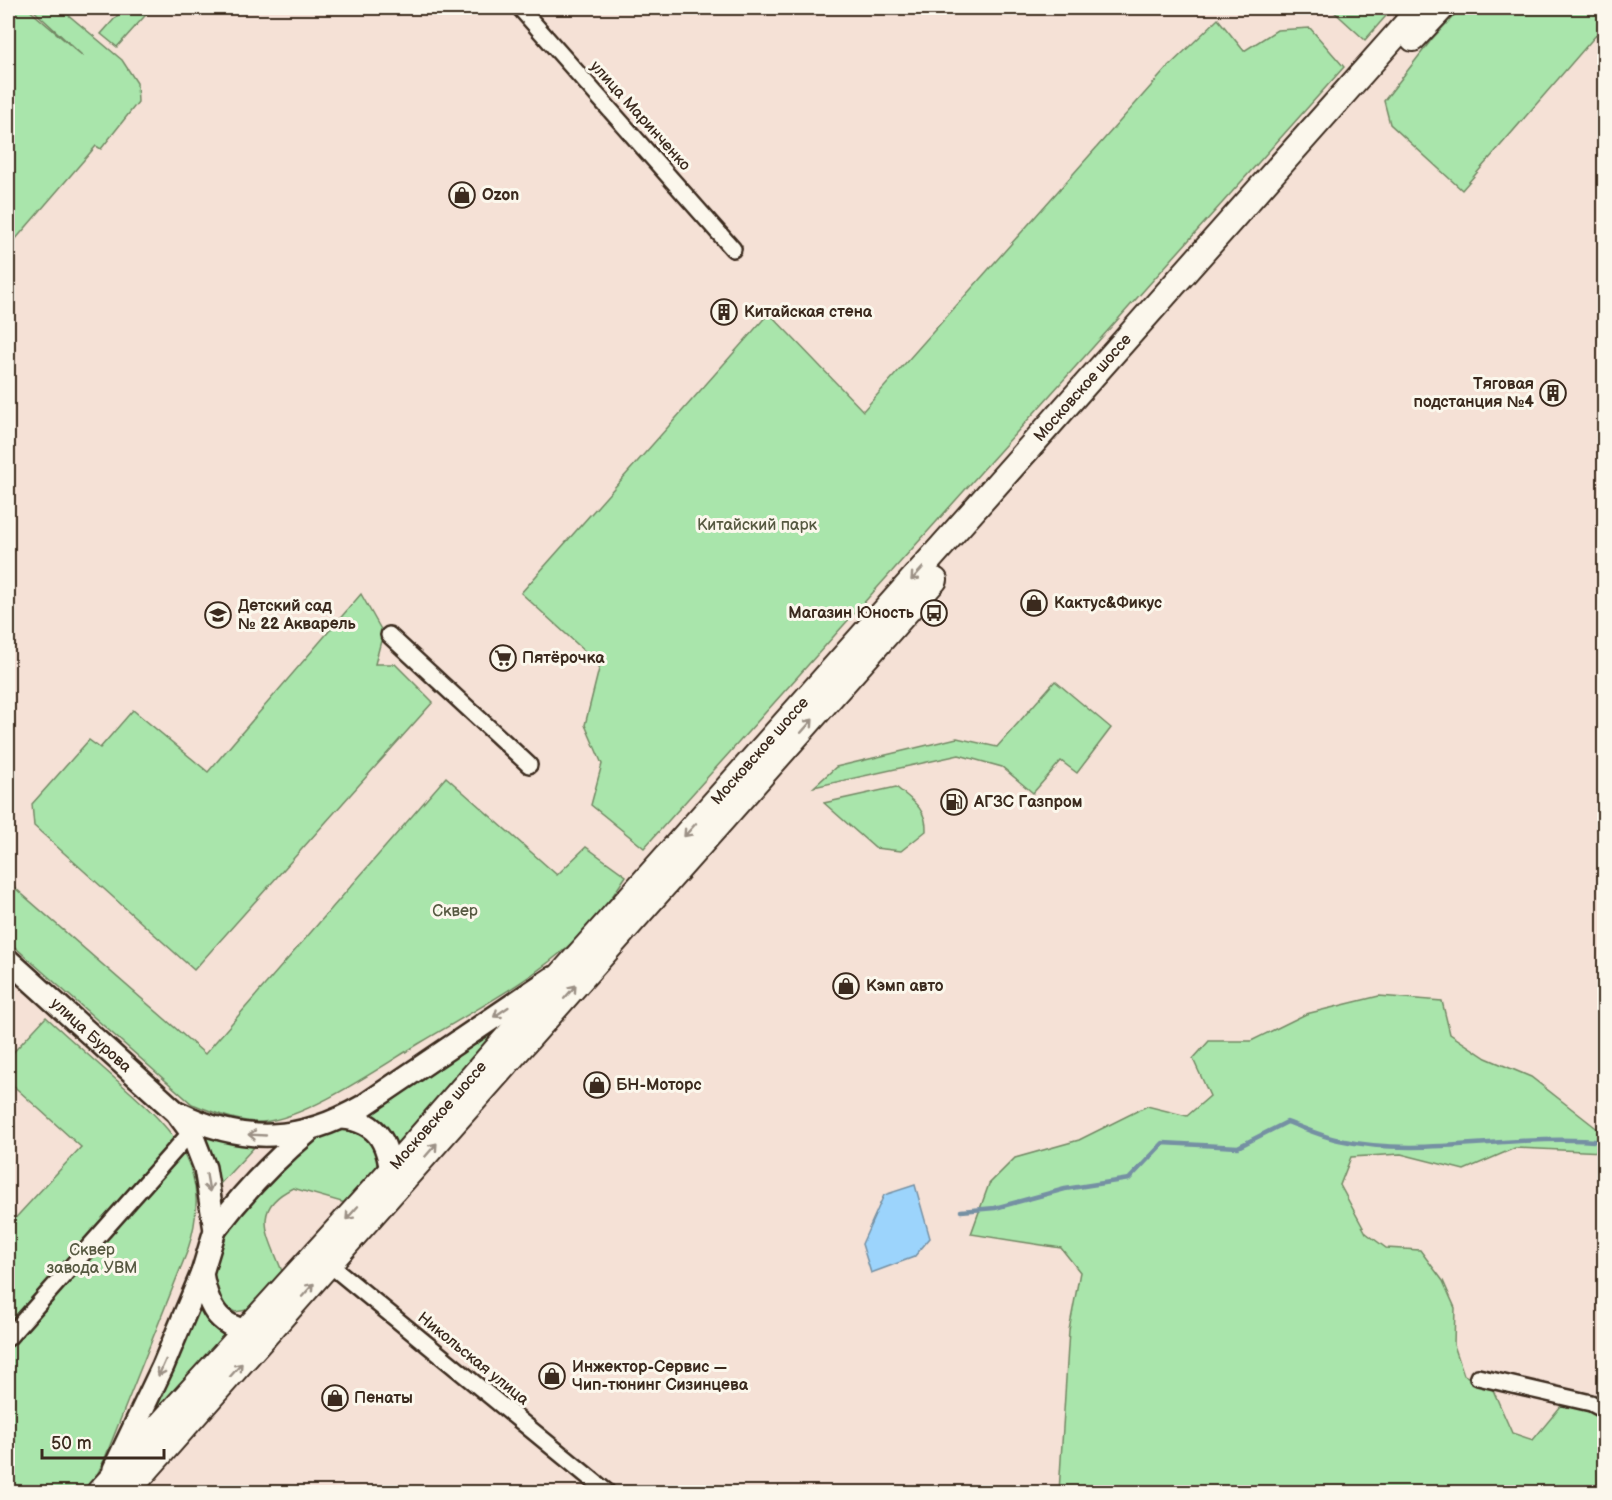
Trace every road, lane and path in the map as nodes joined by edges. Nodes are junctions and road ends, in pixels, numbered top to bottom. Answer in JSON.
{"nodes":[{"id":1,"x":520,"y":8,"type":"edge"},
{"id":2,"x":1420,"y":8,"type":"edge"},
{"id":3,"x":1442,"y":8,"type":"edge"},
{"id":4,"x":733,"y":249,"type":"dead end"},
{"id":5,"x":389,"y":635,"type":"dead end"},
{"id":6,"x":529,"y":765,"type":"dead end"},
{"id":7,"x":8,"y":960,"type":"edge"},
{"id":8,"x":567,"y":968,"type":"junction"},
{"id":9,"x":176,"y":1112,"type":"junction"},
{"id":10,"x":342,"y":1118,"type":"junction"},
{"id":11,"x":191,"y":1132,"type":"junction"},
{"id":12,"x":308,"y":1132,"type":"junction"},
{"id":13,"x":391,"y":1170,"type":"junction"},
{"id":14,"x":393,"y":1194,"type":"junction"},
{"id":15,"x":215,"y":1230,"type":"junction"},
{"id":16,"x":323,"y":1259,"type":"junction"},
{"id":17,"x":202,"y":1273,"type":"junction"},
{"id":18,"x":257,"y":1333,"type":"junction"},
{"id":19,"x":8,"y":1338,"type":"edge"},
{"id":20,"x":1478,"y":1377,"type":"dead end"},
{"id":21,"x":1605,"y":1410,"type":"edge"},
{"id":22,"x":111,"y":1490,"type":"edge"},
{"id":23,"x":607,"y":1492,"type":"edge"}],
"edges":[{"from":1,"to":4,"type":"street","name":"улица Маринченко"},
{"from":2,"to":8,"type":"main road","name":"Московское шоссе","one_way":true},
{"from":14,"to":3,"type":"main road","name":"Московское шоссе","one_way":true},
{"from":5,"to":6,"type":"street"},
{"from":7,"to":9,"type":"main road","name":"улица Бурова"},
{"from":8,"to":10,"type":"main road","one_way":true},
{"from":8,"to":13,"type":"main road","name":"Московское шоссе"},
{"from":9,"to":11,"type":"main road"},
{"from":12,"to":9,"type":"main road","one_way":true},
{"from":10,"to":12,"type":"main road"},
{"from":10,"to":13,"type":"main road"},
{"from":11,"to":15,"type":"main road","one_way":true},
{"from":11,"to":19,"type":"street"},
{"from":12,"to":15,"type":"main road"},
{"from":13,"to":14,"type":"main road"},
{"from":13,"to":16,"type":"main road","name":"Московское шоссе","one_way":true},
{"from":14,"to":16,"type":"main road","name":"Московское шоссе"},
{"from":15,"to":17,"type":"main road"},
{"from":16,"to":18,"type":"main road","name":"Московское шоссе"},
{"from":16,"to":23,"type":"street","name":"Никольская улица"},
{"from":17,"to":18,"type":"main road"},
{"from":17,"to":22,"type":"main road","one_way":true},
{"from":18,"to":22,"type":"main road","name":"Московское шоссе"},
{"from":20,"to":21,"type":"street"}]}
